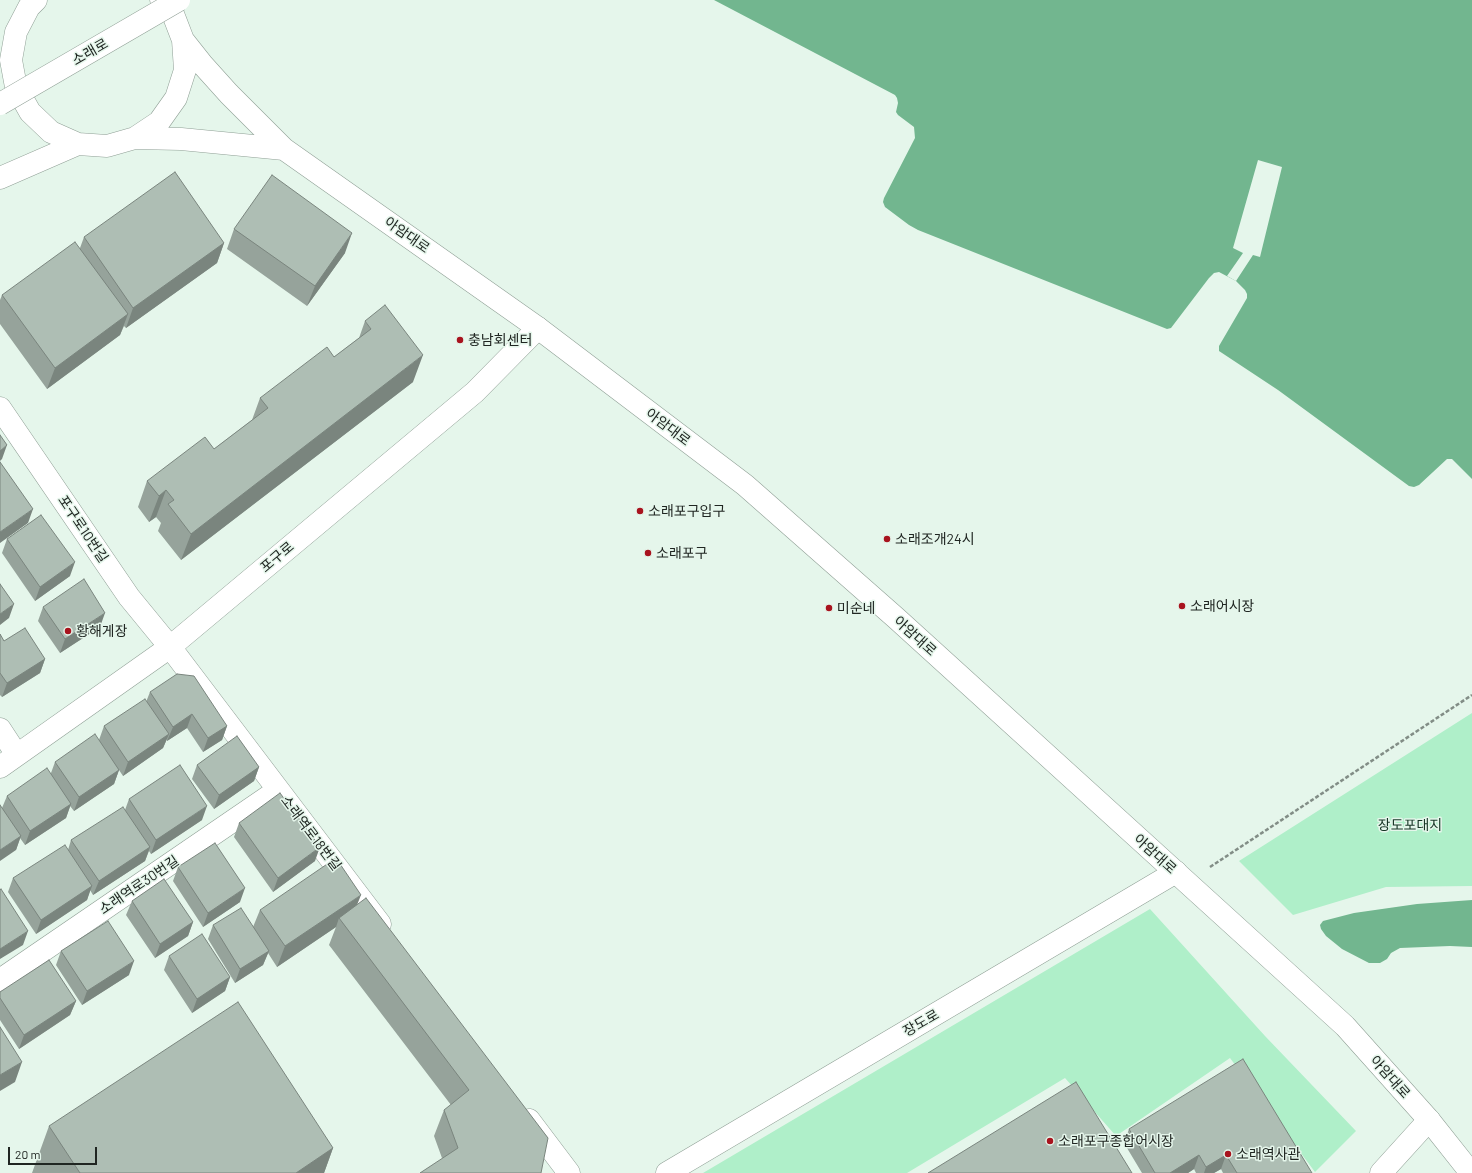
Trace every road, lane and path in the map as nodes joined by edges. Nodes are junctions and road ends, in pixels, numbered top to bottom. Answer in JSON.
{"nodes":[{"id":1,"x":36,"y":0,"type":"edge"},
{"id":2,"x":161,"y":0,"type":"edge"},
{"id":3,"x":180,"y":0,"type":"edge"},
{"id":4,"x":8,"y":32,"type":"edge"},
{"id":5,"x":183,"y":40,"type":"junction"},
{"id":6,"x":0,"y":104,"type":"edge"},
{"id":7,"x":135,"y":138,"type":"junction"},
{"id":8,"x":78,"y":144,"type":"junction"},
{"id":9,"x":284,"y":149,"type":"junction"},
{"id":10,"x":0,"y":178,"type":"edge"},
{"id":11,"x":538,"y":328,"type":"junction"},
{"id":12,"x":0,"y":408,"type":"edge"},
{"id":13,"x":170,"y":647,"type":"junction"},
{"id":14,"x":1472,"y":695,"type":"edge"},
{"id":15,"x":0,"y":729,"type":"edge"},
{"id":16,"x":9,"y":761,"type":"edge"},
{"id":17,"x":278,"y":790,"type":"junction"},
{"id":18,"x":1181,"y":877,"type":"junction"},
{"id":19,"x":392,"y":940,"type":"edge"},
{"id":20,"x":0,"y":980,"type":"edge"},
{"id":21,"x":516,"y":1104,"type":"edge"},
{"id":22,"x":1429,"y":1120,"type":"junction"},
{"id":23,"x":569,"y":1173,"type":"edge"},
{"id":24,"x":667,"y":1173,"type":"edge"},
{"id":25,"x":1381,"y":1173,"type":"edge"},
{"id":26,"x":1471,"y":1173,"type":"edge"}],
"edges":[{"from":1,"to":4,"type":"main road"},
{"from":2,"to":5,"type":"main road"},
{"from":3,"to":6,"type":"main road","name":"소래로","bridge":true},
{"from":4,"to":8,"type":"main road"},
{"from":5,"to":7,"type":"main road"},
{"from":5,"to":9,"type":"main road","name":"아암대로"},
{"from":7,"to":8,"type":"main road"},
{"from":7,"to":9,"type":"main road","name":"아암대로"},
{"from":8,"to":10,"type":"main road"},
{"from":9,"to":11,"type":"main road","name":"아암대로"},
{"from":11,"to":13,"type":"main road","name":"포구로"},
{"from":11,"to":18,"type":"main road","name":"아암대로"},
{"from":12,"to":13,"type":"main road","name":"포구로10번길"},
{"from":13,"to":16,"type":"main road","name":"포구로"},
{"from":13,"to":17,"type":"main road","name":"소래역로18번길"},
{"from":14,"to":18,"type":"path"},
{"from":15,"to":16,"type":"main road"},
{"from":17,"to":19,"type":"main road","name":"소래역로18번길"},
{"from":17,"to":20,"type":"main road","name":"소래역로30번길"},
{"from":18,"to":22,"type":"main road","name":"아암대로"},
{"from":18,"to":24,"type":"main road","name":"장도로"},
{"from":21,"to":23,"type":"main road"},
{"from":22,"to":25,"type":"main road"},
{"from":22,"to":26,"type":"main road","name":"아암대로"}]}
